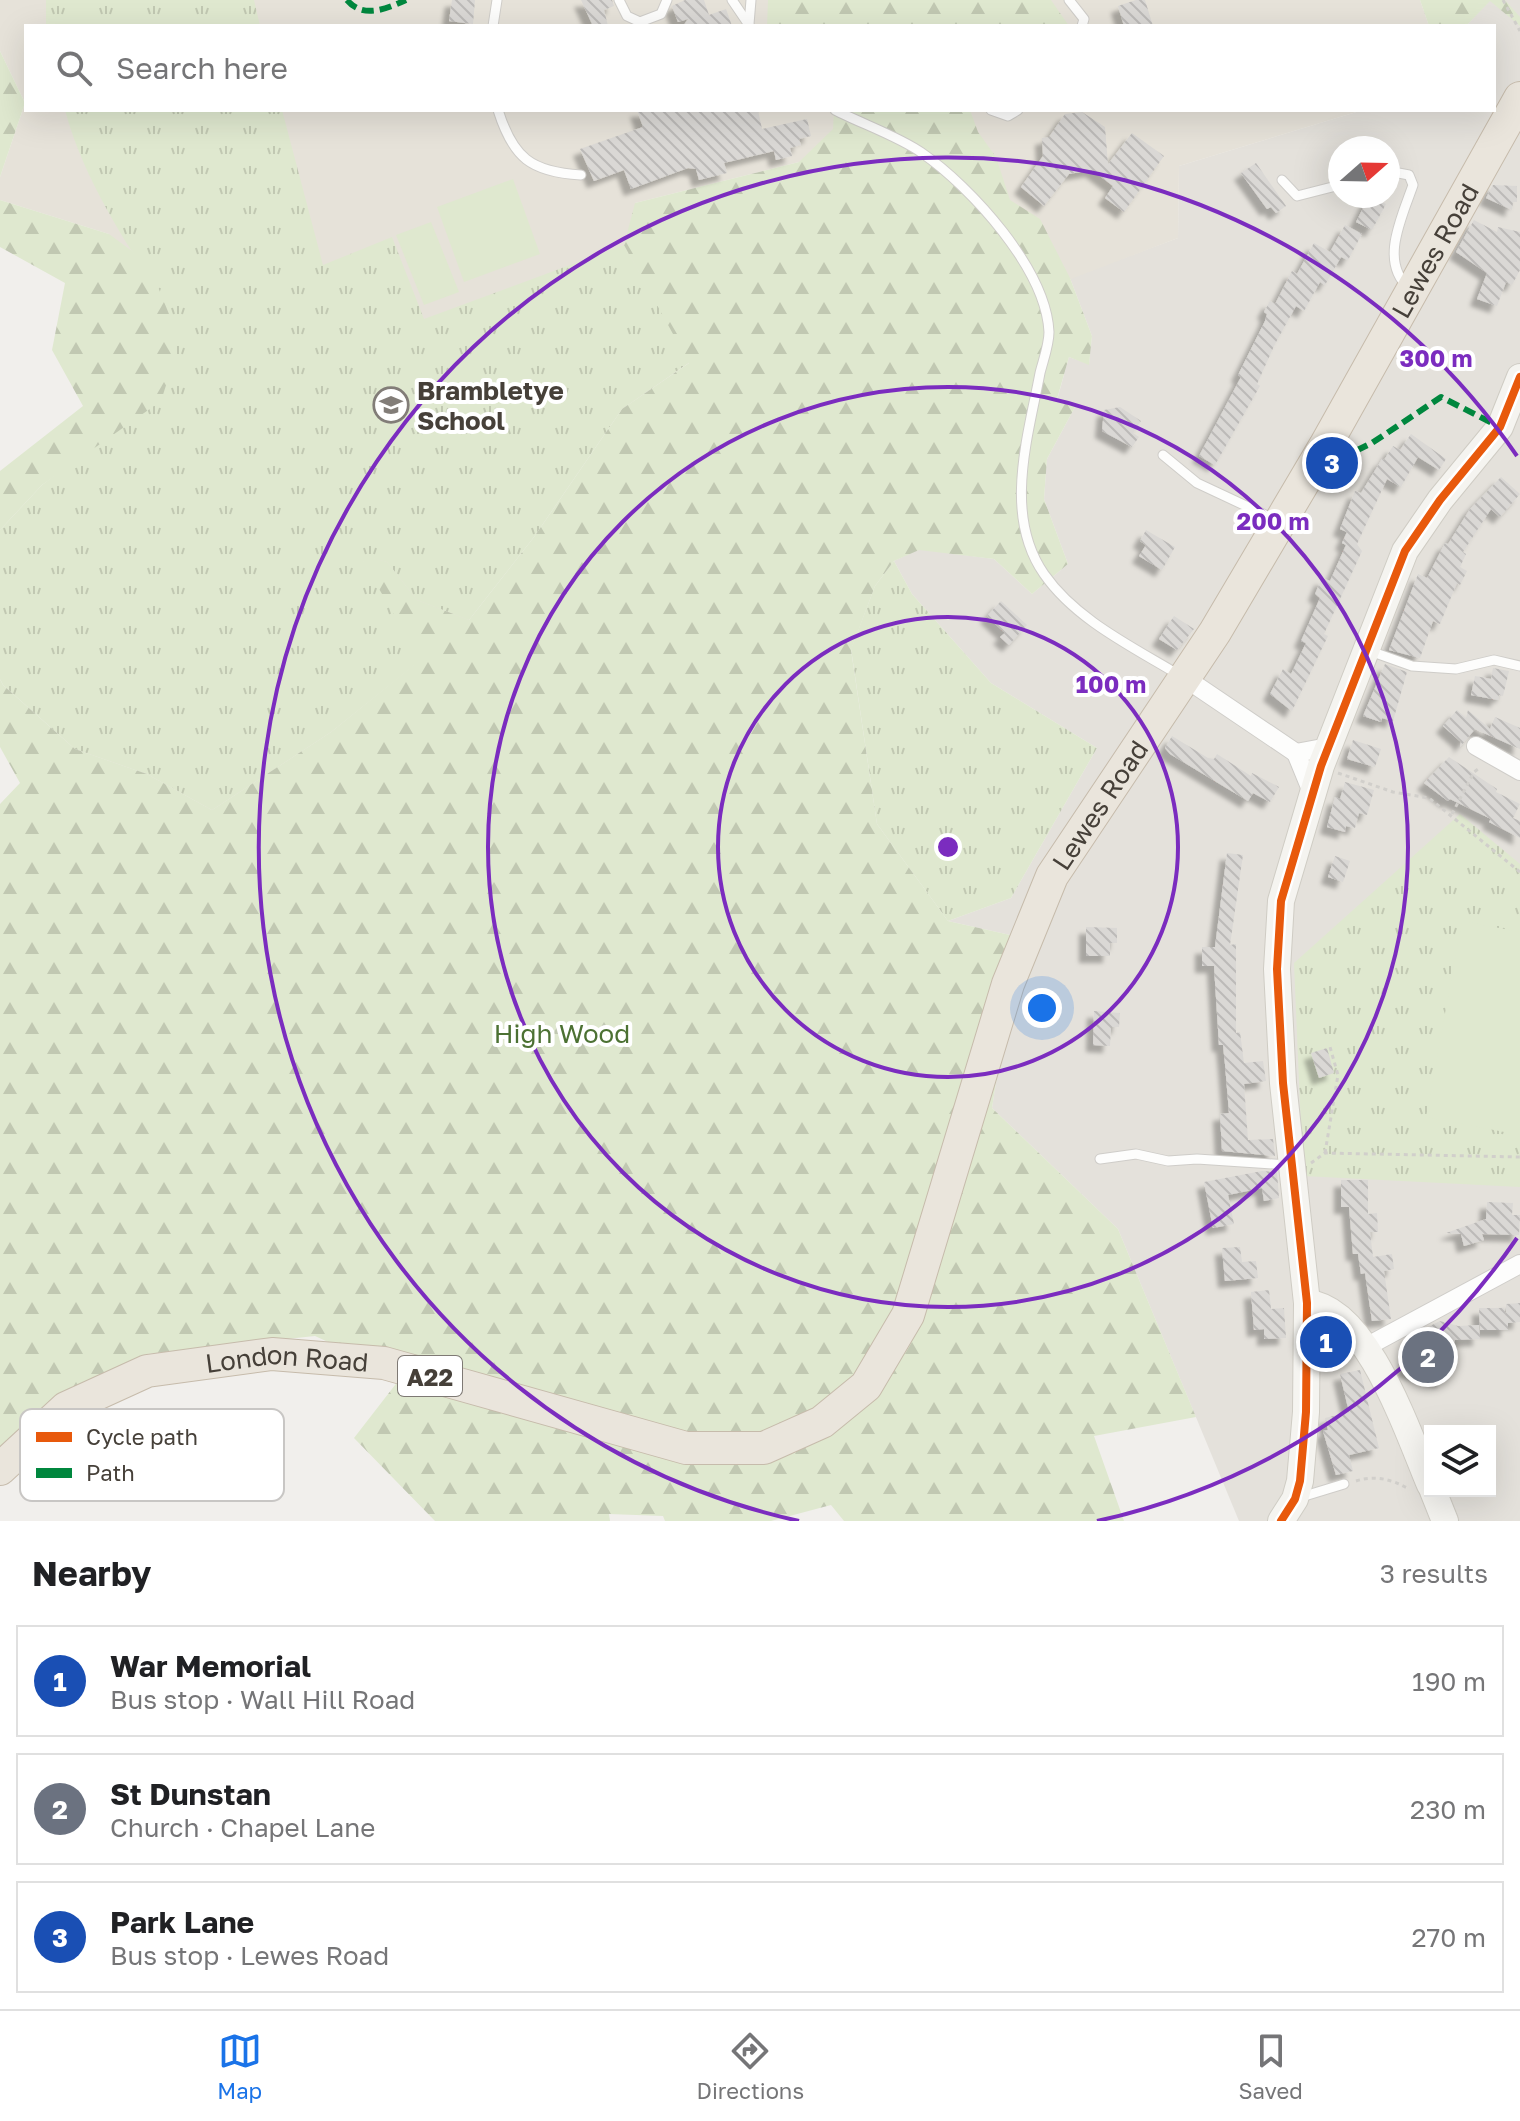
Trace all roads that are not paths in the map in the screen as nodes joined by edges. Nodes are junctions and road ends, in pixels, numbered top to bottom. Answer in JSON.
{"nodes":[{"id":1,"x":497,"y":0,"type":"edge"},
{"id":2,"x":619,"y":0,"type":"edge"},
{"id":3,"x":667,"y":0,"type":"edge"},
{"id":4,"x":732,"y":0,"type":"edge"},
{"id":5,"x":751,"y":0,"type":"edge"},
{"id":6,"x":1069,"y":0,"type":"edge"},
{"id":7,"x":493,"y":24,"type":"edge"},
{"id":8,"x":748,"y":24,"type":"edge"},
{"id":9,"x":749,"y":24,"type":"edge"},
{"id":10,"x":1083,"y":24,"type":"edge"},
{"id":11,"x":1520,"y":98,"type":"edge"},
{"id":12,"x":499,"y":112,"type":"edge"},
{"id":13,"x":839,"y":112,"type":"edge"},
{"id":14,"x":994,"y":112,"type":"edge"},
{"id":15,"x":1015,"y":112,"type":"edge"},
{"id":16,"x":1400,"y":173,"type":"edge"},
{"id":17,"x":581,"y":175,"type":"dead end"},
{"id":18,"x":1282,"y":180,"type":"dead end"},
{"id":19,"x":1328,"y":188,"type":"edge"},
{"id":20,"x":1411,"y":291,"type":"junction"},
{"id":21,"x":1518,"y":394,"type":"edge"},
{"id":22,"x":1163,"y":455,"type":"dead end"},
{"id":23,"x":1279,"y":522,"type":"junction"},
{"id":24,"x":1367,"y":650,"type":"junction"},
{"id":25,"x":1520,"y":666,"type":"edge"},
{"id":26,"x":1185,"y":678,"type":"junction"},
{"id":27,"x":1476,"y":746,"type":"dead end"},
{"id":28,"x":1296,"y":753,"type":"junction"},
{"id":29,"x":1325,"y":757,"type":"junction"},
{"id":30,"x":1520,"y":771,"type":"edge"},
{"id":31,"x":1312,"y":792,"type":"junction"},
{"id":32,"x":1100,"y":1159,"type":"dead end"},
{"id":33,"x":1293,"y":1165,"type":"junction"},
{"id":34,"x":1520,"y":1264,"type":"edge"},
{"id":35,"x":1307,"y":1303,"type":"junction"},
{"id":36,"x":1364,"y":1348,"type":"junction"},
{"id":37,"x":866,"y":1386,"type":"joint"},
{"id":38,"x":65,"y":1409,"type":"edge"},
{"id":39,"x":20,"y":1451,"type":"edge"},
{"id":40,"x":0,"y":1469,"type":"edge"},
{"id":41,"x":1344,"y":1484,"type":"road end"},
{"id":42,"x":1436,"y":1500,"type":"edge"},
{"id":43,"x":1288,"y":1510,"type":"edge"}],
"edges":[{"from":1,"to":7,"type":"lane"},
{"from":2,"to":3,"type":"lane"},
{"from":4,"to":8,"type":"lane"},
{"from":5,"to":9,"type":"lane"},
{"from":6,"to":10,"type":"lane"},
{"from":11,"to":20,"type":"highway","name":"Lewes Road","number":"A22"},
{"from":12,"to":17,"type":"lane"},
{"from":13,"to":26,"type":"lane"},
{"from":14,"to":15,"type":"lane"},
{"from":16,"to":20,"type":"lane"},
{"from":18,"to":19,"type":"lane"},
{"from":20,"to":23,"type":"highway","name":"Lewes Road","number":"A22"},
{"from":21,"to":24,"type":"street"},
{"from":22,"to":23,"type":"lane"},
{"from":23,"to":26,"type":"highway","name":"Lewes Road","number":"A22"},
{"from":24,"to":25,"type":"lane"},
{"from":24,"to":29,"type":"street"},
{"from":26,"to":28,"type":"street"},
{"from":26,"to":37,"type":"highway","name":"Lewes Road","number":"A22"},
{"from":27,"to":30,"type":"street"},
{"from":28,"to":29,"type":"street"},
{"from":28,"to":31,"type":"street"},
{"from":29,"to":31,"type":"street"},
{"from":31,"to":33,"type":"street"},
{"from":32,"to":33,"type":"lane"},
{"from":33,"to":35,"type":"street"},
{"from":34,"to":36,"type":"street"},
{"from":35,"to":36,"type":"street"},
{"from":35,"to":43,"type":"street"},
{"from":36,"to":42,"type":"street"},
{"from":37,"to":38,"type":"highway","name":"London Road","number":"A22"},
{"from":39,"to":40,"type":"highway","name":"London Road","number":"A22"},
{"from":41,"to":43,"type":"lane"}]}
